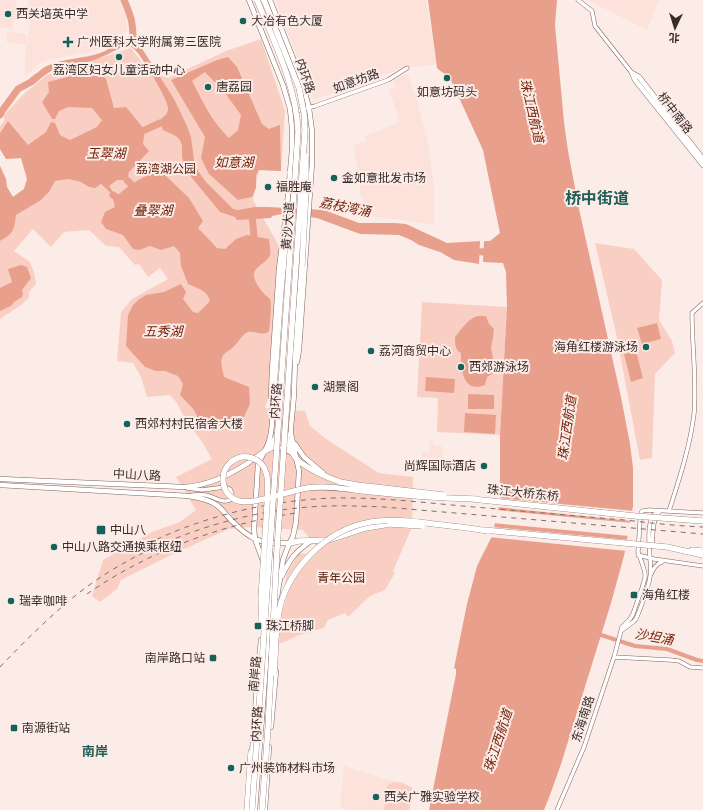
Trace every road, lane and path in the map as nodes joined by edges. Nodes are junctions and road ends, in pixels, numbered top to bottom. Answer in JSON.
{"nodes":[{"id":1,"x":249,"y":0,"type":"edge"},
{"id":2,"x":256,"y":0,"type":"edge"},
{"id":3,"x":264,"y":0,"type":"edge"},
{"id":4,"x":270,"y":0,"type":"edge"},
{"id":5,"x":578,"y":0,"type":"edge"},
{"id":6,"x":407,"y":68,"type":"dead end"},
{"id":7,"x":632,"y":73,"type":"junction"},
{"id":8,"x":306,"y":109,"type":"junction"},
{"id":9,"x":296,"y":111,"type":"junction"},
{"id":10,"x":305,"y":130,"type":"junction"},
{"id":11,"x":703,"y":159,"type":"edge"},
{"id":12,"x":703,"y":165,"type":"edge"},
{"id":13,"x":290,"y":172,"type":"junction"},
{"id":14,"x":294,"y":193,"type":"junction"},
{"id":15,"x":291,"y":207,"type":"junction"},
{"id":16,"x":289,"y":218,"type":"junction"},
{"id":17,"x":703,"y":303,"type":"edge"},
{"id":18,"x":291,"y":354,"type":"junction"},
{"id":19,"x":295,"y":359,"type":"junction"},
{"id":20,"x":294,"y":370,"type":"junction"},
{"id":21,"x":272,"y":407,"type":"junction"},
{"id":22,"x":271,"y":432,"type":"junction"},
{"id":23,"x":277,"y":432,"type":"junction"},
{"id":24,"x":289,"y":436,"type":"junction"},
{"id":25,"x":294,"y":449,"type":"junction"},
{"id":26,"x":264,"y":452,"type":"junction"},
{"id":27,"x":304,"y":457,"type":"junction"},
{"id":28,"x":296,"y":458,"type":"junction"},
{"id":29,"x":326,"y":476,"type":"junction"},
{"id":30,"x":0,"y":479,"type":"edge"},
{"id":31,"x":0,"y":485,"type":"edge"},
{"id":32,"x":184,"y":488,"type":"junction"},
{"id":33,"x":189,"y":496,"type":"junction"},
{"id":34,"x":476,"y":499,"type":"junction"},
{"id":35,"x":659,"y":511,"type":"junction"},
{"id":36,"x":669,"y":511,"type":"junction"},
{"id":37,"x":703,"y":513,"type":"edge"},
{"id":38,"x":703,"y":521,"type":"edge"},
{"id":39,"x":488,"y":531,"type":"junction"},
{"id":40,"x":255,"y":539,"type":"junction"},
{"id":41,"x":311,"y":541,"type":"junction"},
{"id":42,"x":263,"y":542,"type":"junction"},
{"id":43,"x":290,"y":543,"type":"junction"},
{"id":44,"x":667,"y":547,"type":"junction"},
{"id":45,"x":703,"y":551,"type":"edge"},
{"id":46,"x":638,"y":555,"type":"junction"},
{"id":47,"x":703,"y":555,"type":"edge"},
{"id":48,"x":650,"y":558,"type":"junction"},
{"id":49,"x":272,"y":560,"type":"junction"},
{"id":50,"x":666,"y":561,"type":"junction"},
{"id":51,"x":282,"y":563,"type":"junction"},
{"id":52,"x":703,"y":566,"type":"edge"},
{"id":53,"x":650,"y":577,"type":"junction"},
{"id":54,"x":280,"y":580,"type":"junction"},
{"id":55,"x":268,"y":630,"type":"junction"},
{"id":56,"x":621,"y":632,"type":"junction"},
{"id":57,"x":261,"y":641,"type":"junction"},
{"id":58,"x":265,"y":651,"type":"junction"},
{"id":59,"x":614,"y":657,"type":"junction"},
{"id":60,"x":259,"y":661,"type":"junction"},
{"id":61,"x":703,"y":668,"type":"edge"},
{"id":62,"x":268,"y":728,"type":"junction"},
{"id":63,"x":251,"y":752,"type":"junction"},
{"id":64,"x":258,"y":764,"type":"junction"},
{"id":65,"x":247,"y":810,"type":"edge"},
{"id":66,"x":252,"y":810,"type":"edge"},
{"id":67,"x":261,"y":810,"type":"edge"},
{"id":68,"x":265,"y":810,"type":"edge"},
{"id":69,"x":557,"y":810,"type":"edge"}],
"edges":[{"from":1,"to":13,"type":"main road"},
{"from":2,"to":9,"type":"highway","name":"黄沙大道"},
{"from":2,"to":15,"type":"highway","name":"内环路","bridge":true},
{"from":3,"to":8,"type":"highway","name":"黄沙大道"},
{"from":3,"to":10,"type":"highway","name":"内环路","bridge":true},
{"from":4,"to":8,"type":"main road"},
{"from":5,"to":7,"type":"street","name":"桥中南路"},
{"from":6,"to":8,"type":"street","name":"如意坊路"},
{"from":7,"to":11,"type":"main road","name":"桥中南路"},
{"from":7,"to":12,"type":"main road","name":"桥中南路"},
{"from":8,"to":9,"type":"street","name":"如意坊路"},
{"from":8,"to":18,"type":"highway","name":"黄沙大道","bridge":true},
{"from":8,"to":20,"type":"main road"},
{"from":9,"to":14,"type":"highway","name":"黄沙大道"},
{"from":10,"to":19,"type":"highway","bridge":true},
{"from":10,"to":62,"type":"highway","name":"内环路","bridge":true},
{"from":13,"to":14,"type":"highway"},
{"from":13,"to":15,"type":"main road"},
{"from":14,"to":15,"type":"highway","name":"黄沙大道"},
{"from":15,"to":16,"type":"highway","name":"黄沙大道","bridge":true},
{"from":15,"to":21,"type":"highway","bridge":true},
{"from":15,"to":58,"type":"highway","name":"内环路","bridge":true},
{"from":16,"to":21,"type":"main road"},
{"from":16,"to":23,"type":"highway","name":"黄沙大道"},
{"from":17,"to":36,"type":"street"},
{"from":18,"to":19,"type":"main road"},
{"from":18,"to":24,"type":"highway","name":"黄沙大道"},
{"from":19,"to":20,"type":"main road"},
{"from":20,"to":24,"type":"main road"},
{"from":21,"to":22,"type":"main road"},
{"from":22,"to":23,"type":"street"},
{"from":22,"to":26,"type":"main road"},
{"from":23,"to":24,"type":"street"},
{"from":23,"to":26,"type":"highway","name":"黄沙大道"},
{"from":24,"to":25,"type":"main road"},
{"from":24,"to":27,"type":"main road"},
{"from":24,"to":28,"type":"highway"},
{"from":25,"to":27,"type":"main road"},
{"from":25,"to":28,"type":"main road","name":"南岸路"},
{"from":26,"to":28,"type":"main road"},
{"from":26,"to":32,"type":"main road","name":"中山八路"},
{"from":26,"to":40,"type":"main road"},
{"from":27,"to":29,"type":"main road"},
{"from":28,"to":29,"type":"highway","name":"珠江大桥东桥"},
{"from":28,"to":43,"type":"main road","name":"南岸路"},
{"from":29,"to":34,"type":"highway","name":"珠江大桥东桥","bridge":true},
{"from":30,"to":32,"type":"main road","name":"中山八路"},
{"from":31,"to":33,"type":"main road","name":"中山八路"},
{"from":32,"to":33,"type":"street"},
{"from":33,"to":40,"type":"main road","name":"中山八路"},
{"from":34,"to":38,"type":"highway","name":"珠江大桥东桥","bridge":true},
{"from":34,"to":58,"type":"highway","bridge":true},
{"from":35,"to":36,"type":"street","name":"东海南路"},
{"from":35,"to":46,"type":"street","name":"东海南路"},
{"from":35,"to":48,"type":"street","name":"东海南路"},
{"from":36,"to":37,"type":"street","name":"东海南路"},
{"from":39,"to":41,"type":"highway","bridge":true},
{"from":39,"to":44,"type":"highway","bridge":true},
{"from":39,"to":62,"type":"highway","bridge":true},
{"from":40,"to":42,"type":"main road","name":"中山八路"},
{"from":40,"to":57,"type":"main road"},
{"from":41,"to":43,"type":"highway"},
{"from":41,"to":54,"type":"main road"},
{"from":42,"to":43,"type":"main road","name":"中山八路"},
{"from":42,"to":49,"type":"main road","name":"南岸路"},
{"from":43,"to":51,"type":"main road","name":"南岸路"},
{"from":44,"to":45,"type":"highway"},
{"from":44,"to":47,"type":"highway"},
{"from":46,"to":48,"type":"street"},
{"from":46,"to":56,"type":"street","name":"东海南路"},
{"from":48,"to":50,"type":"street"},
{"from":48,"to":53,"type":"street","name":"东海南路"},
{"from":49,"to":51,"type":"street"},
{"from":49,"to":55,"type":"main road","name":"南岸路"},
{"from":50,"to":52,"type":"street"},
{"from":50,"to":53,"type":"street"},
{"from":51,"to":54,"type":"main road","name":"南岸路"},
{"from":53,"to":56,"type":"street","name":"东海南路"},
{"from":54,"to":67,"type":"main road","name":"南岸路"},
{"from":54,"to":68,"type":"main road"},
{"from":55,"to":57,"type":"main road"},
{"from":55,"to":58,"type":"main road","name":"南岸路"},
{"from":56,"to":59,"type":"street","name":"东海南路"},
{"from":57,"to":60,"type":"main road"},
{"from":58,"to":60,"type":"main road"},
{"from":58,"to":64,"type":"main road","name":"南岸路"},
{"from":58,"to":66,"type":"highway","name":"内环路","bridge":true},
{"from":59,"to":61,"type":"street"},
{"from":59,"to":69,"type":"street","name":"东海南路"},
{"from":60,"to":63,"type":"main road"},
{"from":62,"to":67,"type":"highway","name":"内环路","bridge":true},
{"from":63,"to":64,"type":"main road"},
{"from":63,"to":65,"type":"highway"},
{"from":63,"to":66,"type":"main road"},
{"from":64,"to":66,"type":"main road","name":"南岸路"}]}
